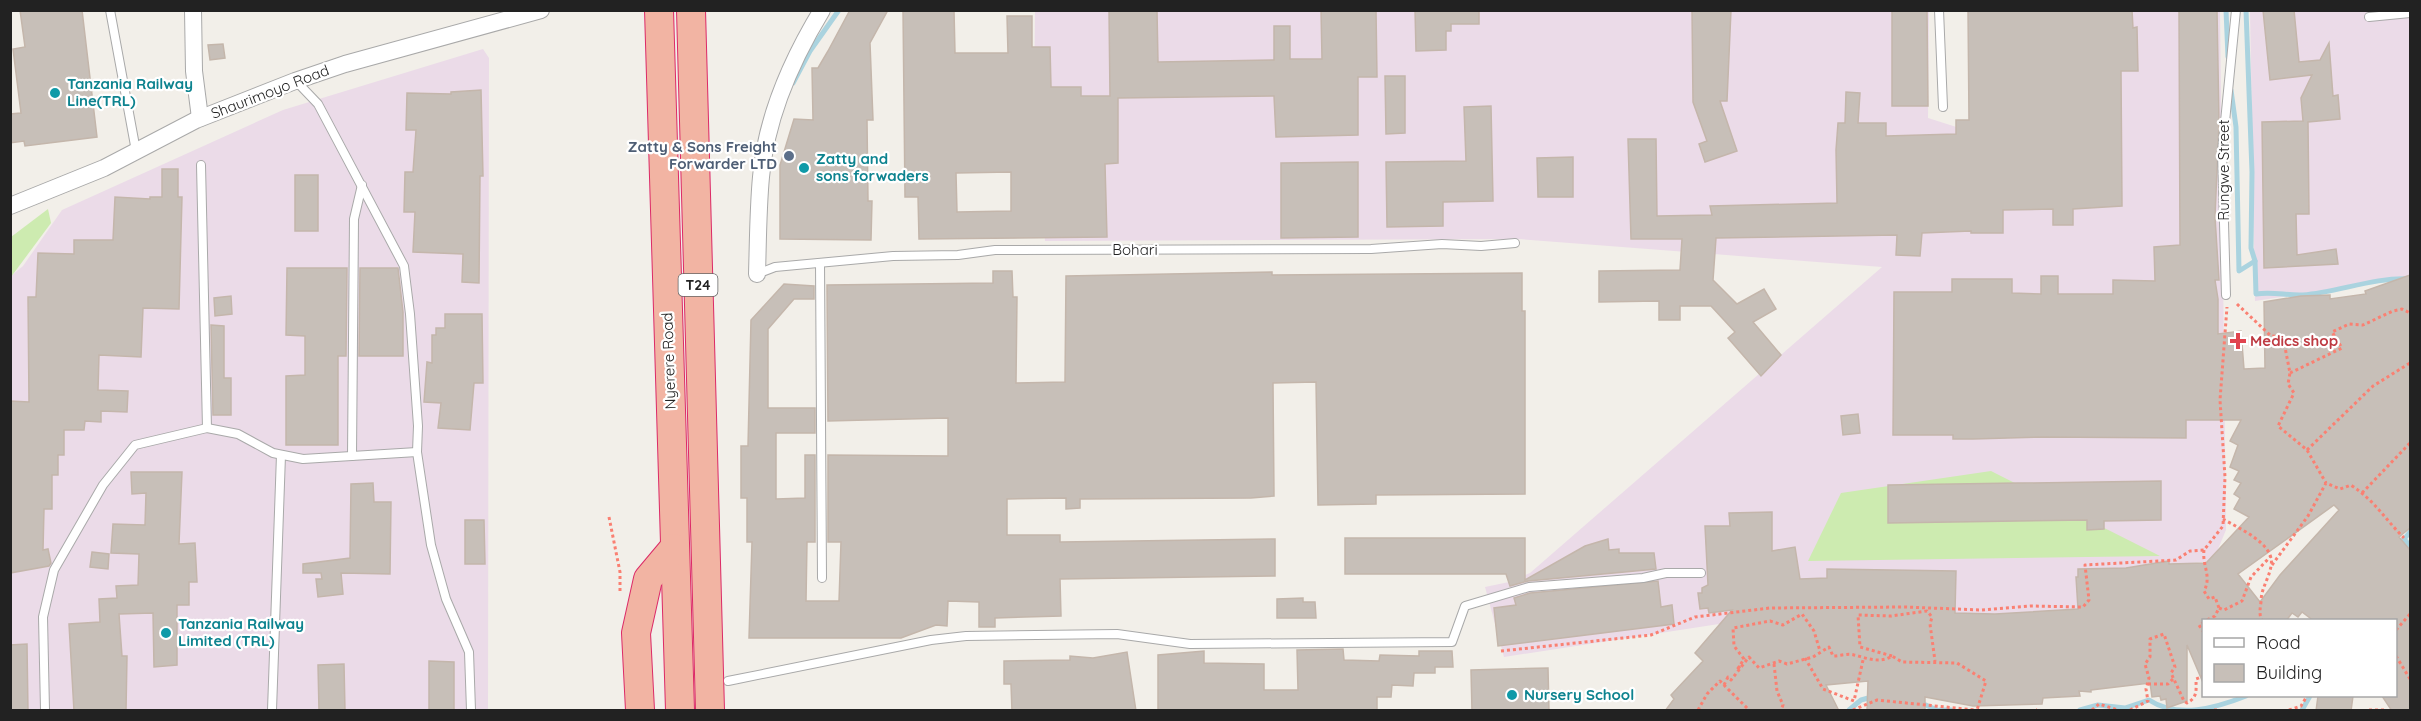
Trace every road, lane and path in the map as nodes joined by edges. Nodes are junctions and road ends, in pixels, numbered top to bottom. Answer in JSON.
{"nodes":[{"id":1,"x":110,"y":10,"type":"edge"},
{"id":2,"x":194,"y":10,"type":"edge"},
{"id":3,"x":541,"y":10,"type":"edge"},
{"id":4,"x":659,"y":10,"type":"edge"},
{"id":5,"x":692,"y":10,"type":"edge"},
{"id":6,"x":822,"y":10,"type":"edge"},
{"id":7,"x":1939,"y":10,"type":"edge"},
{"id":8,"x":2236,"y":10,"type":"edge"},
{"id":9,"x":2410,"y":13,"type":"edge"},
{"id":10,"x":2369,"y":17,"type":"dead end"},
{"id":11,"x":295,"y":81,"type":"junction"},
{"id":12,"x":1942,"y":107,"type":"dead end"},
{"id":13,"x":200,"y":118,"type":"junction"},
{"id":14,"x":136,"y":151,"type":"junction"},
{"id":15,"x":201,"y":165,"type":"dead end"},
{"id":16,"x":362,"y":185,"type":"junction"},
{"id":17,"x":10,"y":206,"type":"edge"},
{"id":18,"x":1515,"y":243,"type":"dead end"},
{"id":19,"x":820,"y":263,"type":"junction"},
{"id":20,"x":757,"y":274,"type":"joint"},
{"id":21,"x":2226,"y":298,"type":"junction"},
{"id":22,"x":2410,"y":313,"type":"edge"},
{"id":23,"x":2410,"y":363,"type":"edge"},
{"id":24,"x":2290,"y":373,"type":"junction"},
{"id":25,"x":207,"y":428,"type":"junction"},
{"id":26,"x":2410,"y":443,"type":"edge"},
{"id":27,"x":2307,"y":450,"type":"junction"},
{"id":28,"x":417,"y":452,"type":"junction"},
{"id":29,"x":281,"y":455,"type":"junction"},
{"id":30,"x":352,"y":456,"type":"junction"},
{"id":31,"x":2326,"y":483,"type":"junction"},
{"id":32,"x":2362,"y":493,"type":"junction"},
{"id":33,"x":2223,"y":519,"type":"junction"},
{"id":34,"x":2404,"y":538,"type":"dead end"},
{"id":35,"x":674,"y":548,"type":"junction"},
{"id":36,"x":2204,"y":550,"type":"junction"},
{"id":37,"x":2271,"y":556,"type":"junction"},
{"id":38,"x":2272,"y":565,"type":"junction"},
{"id":39,"x":1701,"y":573,"type":"dead end"},
{"id":40,"x":822,"y":578,"type":"dead end"},
{"id":41,"x":2218,"y":608,"type":"junction"},
{"id":42,"x":2410,"y":614,"type":"edge"},
{"id":43,"x":2212,"y":619,"type":"edge"},
{"id":44,"x":2262,"y":619,"type":"edge"},
{"id":45,"x":2397,"y":629,"type":"edge"},
{"id":46,"x":1502,"y":651,"type":"dead end"},
{"id":47,"x":1820,"y":651,"type":"junction"},
{"id":48,"x":1749,"y":657,"type":"junction"},
{"id":49,"x":1805,"y":658,"type":"junction"},
{"id":50,"x":2397,"y":658,"type":"edge"},
{"id":51,"x":1863,"y":660,"type":"junction"},
{"id":52,"x":1935,"y":661,"type":"junction"},
{"id":53,"x":1902,"y":662,"type":"junction"},
{"id":54,"x":1774,"y":664,"type":"junction"},
{"id":55,"x":2202,"y":677,"type":"edge"},
{"id":56,"x":2174,"y":678,"type":"junction"},
{"id":57,"x":2410,"y":679,"type":"edge"},
{"id":58,"x":728,"y":681,"type":"dead end"},
{"id":59,"x":2148,"y":684,"type":"junction"},
{"id":60,"x":1724,"y":685,"type":"junction"},
{"id":61,"x":2306,"y":697,"type":"edge"},
{"id":62,"x":45,"y":711,"type":"edge"},
{"id":63,"x":272,"y":711,"type":"edge"},
{"id":64,"x":471,"y":711,"type":"edge"},
{"id":65,"x":640,"y":711,"type":"edge"},
{"id":66,"x":680,"y":711,"type":"edge"},
{"id":67,"x":710,"y":711,"type":"edge"},
{"id":68,"x":1698,"y":711,"type":"edge"},
{"id":69,"x":1749,"y":711,"type":"edge"},
{"id":70,"x":1781,"y":711,"type":"edge"},
{"id":71,"x":1853,"y":711,"type":"edge"},
{"id":72,"x":1976,"y":711,"type":"edge"},
{"id":73,"x":2092,"y":711,"type":"edge"},
{"id":74,"x":2118,"y":711,"type":"edge"},
{"id":75,"x":2130,"y":711,"type":"edge"},
{"id":76,"x":2214,"y":711,"type":"edge"},
{"id":77,"x":2220,"y":711,"type":"edge"},
{"id":78,"x":2289,"y":711,"type":"edge"},
{"id":79,"x":2370,"y":711,"type":"edge"},
{"id":80,"x":2384,"y":711,"type":"edge"}],
"edges":[{"from":1,"to":14,"type":"lane"},
{"from":2,"to":13,"type":"street"},
{"from":3,"to":11,"type":"street","name":"Shaurimoyo Road"},
{"from":4,"to":35,"type":"highway","name":"Nyerere Road","number":"T24"},
{"from":5,"to":67,"type":"highway","name":"Nyerere Road","number":"T24"},
{"from":6,"to":20,"type":"street"},
{"from":7,"to":12,"type":"lane"},
{"from":8,"to":21,"type":"lane","name":"Rungwe Street"},
{"from":9,"to":10,"type":"lane"},
{"from":11,"to":13,"type":"street","name":"Shaurimoyo Road"},
{"from":11,"to":16,"type":"lane"},
{"from":13,"to":14,"type":"street","name":"Shaurimoyo Road"},
{"from":14,"to":17,"type":"street","name":"Shaurimoyo Road"},
{"from":15,"to":25,"type":"lane"},
{"from":16,"to":28,"type":"lane"},
{"from":16,"to":30,"type":"lane"},
{"from":18,"to":19,"type":"lane","name":"Bohari"},
{"from":19,"to":20,"type":"lane","name":"Bohari"},
{"from":19,"to":40,"type":"lane"},
{"from":21,"to":24,"type":"path"},
{"from":21,"to":33,"type":"path"},
{"from":22,"to":24,"type":"path"},
{"from":23,"to":27,"type":"path"},
{"from":24,"to":27,"type":"path"},
{"from":25,"to":29,"type":"lane"},
{"from":25,"to":62,"type":"lane"},
{"from":26,"to":32,"type":"path"},
{"from":27,"to":31,"type":"path"},
{"from":28,"to":30,"type":"lane"},
{"from":28,"to":64,"type":"lane"},
{"from":29,"to":30,"type":"lane"},
{"from":29,"to":63,"type":"lane"},
{"from":31,"to":32,"type":"path"},
{"from":31,"to":38,"type":"path"},
{"from":32,"to":34,"type":"path"},
{"from":33,"to":36,"type":"path"},
{"from":33,"to":37,"type":"path"},
{"from":35,"to":65,"type":"highway"},
{"from":35,"to":66,"type":"highway","name":"Nyerere Road","number":"T24"},
{"from":36,"to":41,"type":"path"},
{"from":36,"to":46,"type":"path"},
{"from":37,"to":38,"type":"path"},
{"from":37,"to":41,"type":"path"},
{"from":38,"to":44,"type":"path"},
{"from":39,"to":58,"type":"lane"},
{"from":41,"to":43,"type":"path"},
{"from":42,"to":45,"type":"path"},
{"from":47,"to":48,"type":"path"},
{"from":47,"to":49,"type":"path"},
{"from":47,"to":51,"type":"path"},
{"from":48,"to":54,"type":"path"},
{"from":48,"to":60,"type":"path"},
{"from":49,"to":51,"type":"path"},
{"from":49,"to":54,"type":"path"},
{"from":50,"to":57,"type":"path"},
{"from":51,"to":53,"type":"path"},
{"from":52,"to":53,"type":"path"},
{"from":52,"to":53,"type":"path"},
{"from":52,"to":72,"type":"path"},
{"from":54,"to":70,"type":"path"},
{"from":55,"to":56,"type":"path"},
{"from":56,"to":59,"type":"path"},
{"from":56,"to":59,"type":"path"},
{"from":59,"to":75,"type":"path"},
{"from":60,"to":68,"type":"path"},
{"from":60,"to":69,"type":"path"},
{"from":61,"to":78,"type":"path"},
{"from":71,"to":72,"type":"path"},
{"from":73,"to":74,"type":"path"},
{"from":76,"to":77,"type":"path"},
{"from":79,"to":80,"type":"path"}]}
